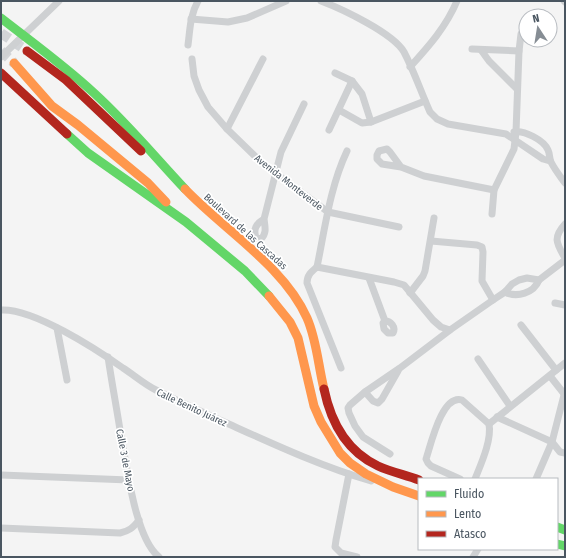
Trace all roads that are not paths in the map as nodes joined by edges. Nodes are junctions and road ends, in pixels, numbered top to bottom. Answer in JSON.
{"nodes":[{"id":1,"x":59,"y":1,"type":"edge"},
{"id":2,"x":198,"y":1,"type":"edge"},
{"id":3,"x":286,"y":1,"type":"edge"},
{"id":4,"x":321,"y":1,"type":"edge"},
{"id":5,"x":457,"y":1,"type":"edge"},
{"id":6,"x":329,"y":2,"type":"edge"},
{"id":7,"x":274,"y":3,"type":"edge"},
{"id":8,"x":1,"y":18,"type":"edge"},
{"id":9,"x":191,"y":19,"type":"junction"},
{"id":10,"x":24,"y":36,"type":"junction"},
{"id":11,"x":188,"y":45,"type":"dead end"},
{"id":12,"x":519,"y":48,"type":"edge"},
{"id":13,"x":472,"y":49,"type":"dead end"},
{"id":14,"x":481,"y":50,"type":"junction"},
{"id":15,"x":27,"y":51,"type":"tunnel mouth"},
{"id":16,"x":519,"y":51,"type":"junction"},
{"id":17,"x":1,"y":57,"type":"edge"},
{"id":18,"x":192,"y":59,"type":"dead end"},
{"id":19,"x":263,"y":59,"type":"dead end"},
{"id":20,"x":14,"y":63,"type":"tunnel mouth"},
{"id":21,"x":410,"y":67,"type":"junction"},
{"id":22,"x":1,"y":73,"type":"edge"},
{"id":23,"x":335,"y":73,"type":"dead end"},
{"id":24,"x":352,"y":81,"type":"junction"},
{"id":25,"x":517,"y":89,"type":"junction"},
{"id":26,"x":425,"y":101,"type":"junction"},
{"id":27,"x":304,"y":104,"type":"dead end"},
{"id":28,"x":339,"y":110,"type":"junction"},
{"id":29,"x":371,"y":122,"type":"junction"},
{"id":30,"x":227,"y":129,"type":"junction"},
{"id":31,"x":329,"y":130,"type":"dead end"},
{"id":32,"x":516,"y":132,"type":"junction"},
{"id":33,"x":506,"y":134,"type":"junction"},
{"id":34,"x":516,"y":140,"type":"junction"},
{"id":35,"x":347,"y":151,"type":"dead end"},
{"id":36,"x":550,"y":160,"type":"junction"},
{"id":37,"x":401,"y":167,"type":"dead end"},
{"id":38,"x":276,"y":172,"type":"junction"},
{"id":39,"x":179,"y":184,"type":"junction"},
{"id":40,"x":565,"y":184,"type":"edge"},
{"id":41,"x":494,"y":190,"type":"junction"},
{"id":42,"x":328,"y":212,"type":"junction"},
{"id":43,"x":492,"y":214,"type":"dead end"},
{"id":44,"x":434,"y":218,"type":"dead end"},
{"id":45,"x":264,"y":219,"type":"dead end"},
{"id":46,"x":186,"y":222,"type":"junction"},
{"id":47,"x":565,"y":224,"type":"edge"},
{"id":48,"x":399,"y":227,"type":"dead end"},
{"id":49,"x":431,"y":241,"type":"junction"},
{"id":50,"x":565,"y":259,"type":"edge"},
{"id":51,"x":318,"y":267,"type":"junction"},
{"id":52,"x":369,"y":278,"type":"junction"},
{"id":53,"x":539,"y":280,"type":"junction"},
{"id":54,"x":505,"y":292,"type":"junction"},
{"id":55,"x":410,"y":293,"type":"junction"},
{"id":56,"x":493,"y":300,"type":"junction"},
{"id":57,"x":555,"y":303,"type":"dead end"},
{"id":58,"x":565,"y":305,"type":"edge"},
{"id":59,"x":1,"y":310,"type":"edge"},
{"id":60,"x":385,"y":321,"type":"dead end"},
{"id":61,"x":521,"y":325,"type":"dead end"},
{"id":62,"x":57,"y":328,"type":"junction"},
{"id":63,"x":450,"y":330,"type":"junction"},
{"id":64,"x":108,"y":358,"type":"junction"},
{"id":65,"x":478,"y":359,"type":"dead end"},
{"id":66,"x":565,"y":363,"type":"edge"},
{"id":67,"x":341,"y":368,"type":"dead end"},
{"id":68,"x":400,"y":368,"type":"junction"},
{"id":69,"x":556,"y":370,"type":"junction"},
{"id":70,"x":550,"y":376,"type":"junction"},
{"id":71,"x":67,"y":380,"type":"dead end"},
{"id":72,"x":365,"y":392,"type":"junction"},
{"id":73,"x":565,"y":395,"type":"edge"},
{"id":74,"x":510,"y":406,"type":"junction"},
{"id":75,"x":497,"y":417,"type":"junction"},
{"id":76,"x":489,"y":424,"type":"junction"},
{"id":77,"x":552,"y":442,"type":"junction"},
{"id":78,"x":565,"y":453,"type":"edge"},
{"id":79,"x":390,"y":454,"type":"dead end"},
{"id":80,"x":349,"y":474,"type":"junction"},
{"id":81,"x":1,"y":475,"type":"edge"},
{"id":82,"x":458,"y":478,"type":"edge"},
{"id":83,"x":475,"y":478,"type":"edge"},
{"id":84,"x":536,"y":478,"type":"edge"},
{"id":85,"x":129,"y":480,"type":"junction"},
{"id":86,"x":418,"y":480,"type":"edge"},
{"id":87,"x":393,"y":487,"type":"junction"},
{"id":88,"x":418,"y":496,"type":"edge"},
{"id":89,"x":139,"y":520,"type":"junction"},
{"id":90,"x":1,"y":528,"type":"edge"},
{"id":91,"x":159,"y":557,"type":"edge"},
{"id":92,"x":357,"y":557,"type":"edge"}],
"edges":[{"from":1,"to":10,"type":"street"},
{"from":2,"to":9,"type":"street"},
{"from":3,"to":7,"type":"street"},
{"from":4,"to":6,"type":"street"},
{"from":5,"to":21,"type":"street"},
{"from":6,"to":21,"type":"street"},
{"from":7,"to":9,"type":"street"},
{"from":8,"to":10,"type":"main road","name":"Boulevard de las Cascadas"},
{"from":9,"to":11,"type":"street"},
{"from":10,"to":17,"type":"street"},
{"from":10,"to":39,"type":"main road","name":"Boulevard de las Cascadas"},
{"from":12,"to":16,"type":"street"},
{"from":13,"to":14,"type":"street"},
{"from":14,"to":16,"type":"street"},
{"from":14,"to":25,"type":"street"},
{"from":15,"to":39,"type":"main road"},
{"from":16,"to":25,"type":"street"},
{"from":18,"to":30,"type":"street","name":"Avenida Monteverde"},
{"from":19,"to":30,"type":"street"},
{"from":20,"to":46,"type":"main road"},
{"from":21,"to":26,"type":"street"},
{"from":22,"to":46,"type":"main road"},
{"from":23,"to":24,"type":"street"},
{"from":24,"to":28,"type":"street"},
{"from":24,"to":29,"type":"street"},
{"from":25,"to":32,"type":"street"},
{"from":26,"to":29,"type":"street"},
{"from":26,"to":33,"type":"street"},
{"from":27,"to":38,"type":"street"},
{"from":28,"to":29,"type":"street"},
{"from":28,"to":31,"type":"street"},
{"from":30,"to":38,"type":"street","name":"Avenida Monteverde"},
{"from":32,"to":33,"type":"street"},
{"from":32,"to":34,"type":"street"},
{"from":32,"to":36,"type":"street"},
{"from":33,"to":34,"type":"street"},
{"from":34,"to":36,"type":"street"},
{"from":34,"to":41,"type":"street"},
{"from":35,"to":42,"type":"street"},
{"from":36,"to":40,"type":"street"},
{"from":37,"to":41,"type":"street"},
{"from":38,"to":42,"type":"street","name":"Avenida Monteverde"},
{"from":38,"to":45,"type":"street"},
{"from":39,"to":86,"type":"main road","name":"Boulevard de las Cascadas"},
{"from":41,"to":43,"type":"street"},
{"from":42,"to":48,"type":"street"},
{"from":42,"to":51,"type":"street","name":"Avenida Monteverde"},
{"from":44,"to":49,"type":"street"},
{"from":46,"to":87,"type":"main road"},
{"from":47,"to":50,"type":"street"},
{"from":49,"to":55,"type":"street"},
{"from":49,"to":56,"type":"street"},
{"from":50,"to":53,"type":"street"},
{"from":51,"to":52,"type":"street"},
{"from":51,"to":67,"type":"street"},
{"from":52,"to":55,"type":"street"},
{"from":52,"to":60,"type":"street"},
{"from":53,"to":54,"type":"street"},
{"from":53,"to":54,"type":"street"},
{"from":54,"to":56,"type":"street"},
{"from":55,"to":63,"type":"street"},
{"from":56,"to":63,"type":"street"},
{"from":57,"to":58,"type":"street"},
{"from":59,"to":62,"type":"street","name":"Calle Benito Juárez"},
{"from":61,"to":69,"type":"street"},
{"from":62,"to":64,"type":"street","name":"Calle Benito Juárez"},
{"from":62,"to":71,"type":"street"},
{"from":63,"to":68,"type":"street"},
{"from":64,"to":80,"type":"street","name":"Calle Benito Juárez"},
{"from":64,"to":85,"type":"street","name":"Calle 3 de Mayo"},
{"from":65,"to":74,"type":"street"},
{"from":66,"to":69,"type":"street"},
{"from":68,"to":72,"type":"street"},
{"from":68,"to":72,"type":"street"},
{"from":69,"to":70,"type":"street"},
{"from":70,"to":73,"type":"street"},
{"from":70,"to":74,"type":"street"},
{"from":72,"to":79,"type":"street"},
{"from":73,"to":77,"type":"street"},
{"from":74,"to":75,"type":"street"},
{"from":75,"to":76,"type":"street"},
{"from":75,"to":77,"type":"street"},
{"from":76,"to":82,"type":"street"},
{"from":76,"to":83,"type":"street"},
{"from":77,"to":78,"type":"street"},
{"from":77,"to":84,"type":"street"},
{"from":80,"to":87,"type":"street","name":"Calle Benito Juárez"},
{"from":80,"to":92,"type":"street"},
{"from":81,"to":85,"type":"street"},
{"from":85,"to":89,"type":"street","name":"Calle 3 de Mayo"},
{"from":87,"to":88,"type":"main road"},
{"from":89,"to":90,"type":"street"},
{"from":89,"to":91,"type":"street","name":"Calle 3 de Mayo"}]}
